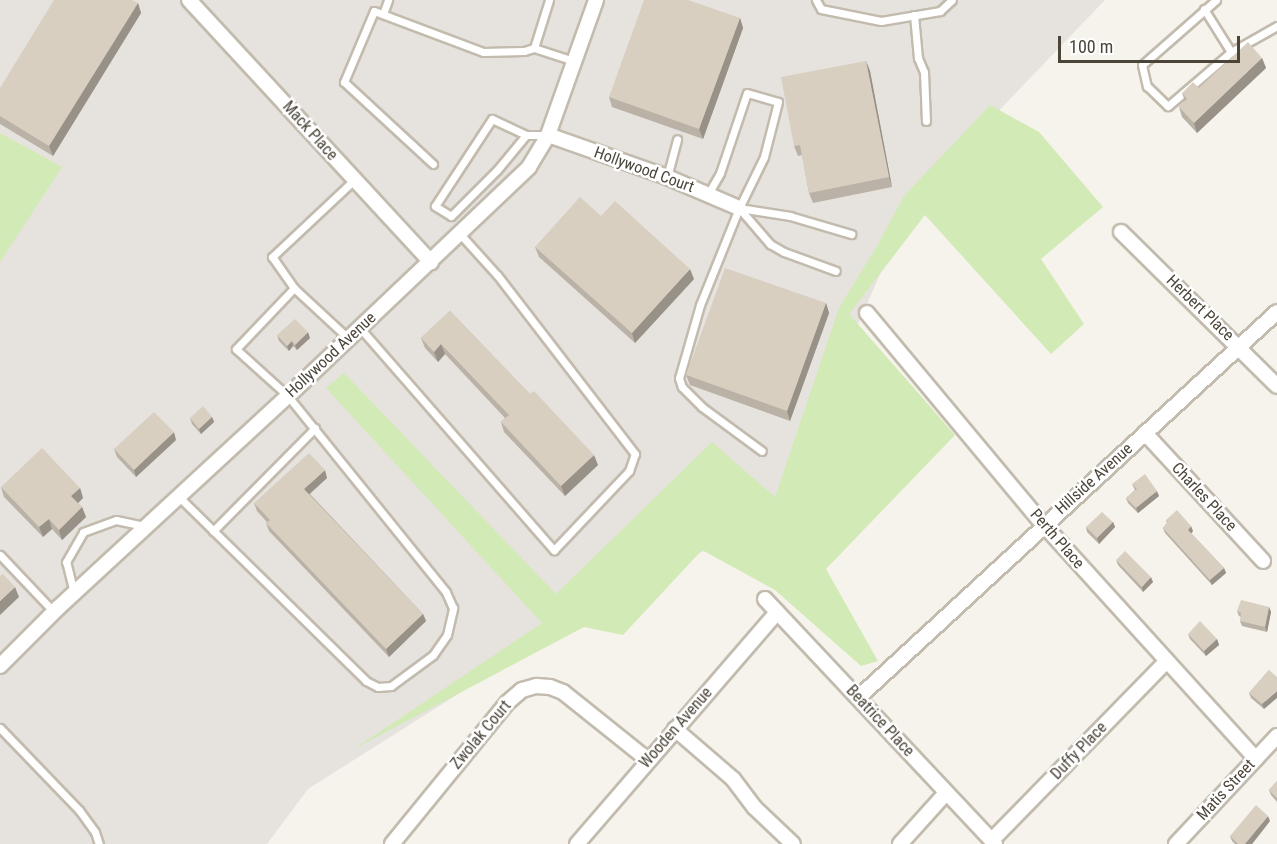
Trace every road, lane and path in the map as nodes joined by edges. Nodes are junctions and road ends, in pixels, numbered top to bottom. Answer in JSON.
{"nodes":[{"id":1,"x":190,"y":0,"type":"edge"},
{"id":2,"x":388,"y":0,"type":"edge"},
{"id":3,"x":549,"y":0,"type":"edge"},
{"id":4,"x":596,"y":0,"type":"edge"},
{"id":5,"x":816,"y":0,"type":"edge"},
{"id":6,"x":952,"y":0,"type":"edge"},
{"id":7,"x":1216,"y":0,"type":"edge"},
{"id":8,"x":1203,"y":9,"type":"junction"},
{"id":9,"x":383,"y":14,"type":"junction"},
{"id":10,"x":914,"y":15,"type":"junction"},
{"id":11,"x":1277,"y":26,"type":"edge"},
{"id":12,"x":534,"y":48,"type":"junction"},
{"id":13,"x":1232,"y":52,"type":"junction"},
{"id":14,"x":574,"y":61,"type":"junction"},
{"id":15,"x":926,"y":121,"type":"dead end"},
{"id":16,"x":526,"y":135,"type":"junction"},
{"id":17,"x":548,"y":135,"type":"junction"},
{"id":18,"x":677,"y":139,"type":"dead end"},
{"id":19,"x":433,"y":164,"type":"dead end"},
{"id":20,"x":667,"y":177,"type":"junction"},
{"id":21,"x":354,"y":180,"type":"junction"},
{"id":22,"x":708,"y":194,"type":"junction"},
{"id":23,"x":740,"y":208,"type":"junction"},
{"id":24,"x":1122,"y":232,"type":"dead end"},
{"id":25,"x":460,"y":234,"type":"junction"},
{"id":26,"x":851,"y":234,"type":"dead end"},
{"id":27,"x":431,"y":262,"type":"junction"},
{"id":28,"x":836,"y":271,"type":"dead end"},
{"id":29,"x":294,"y":288,"type":"junction"},
{"id":30,"x":1277,"y":312,"type":"edge"},
{"id":31,"x":867,"y":313,"type":"dead end"},
{"id":32,"x":360,"y":328,"type":"junction"},
{"id":33,"x":349,"y":339,"type":"junction"},
{"id":34,"x":1240,"y":348,"type":"junction"},
{"id":35,"x":1277,"y":386,"type":"edge"},
{"id":36,"x":288,"y":396,"type":"junction"},
{"id":37,"x":315,"y":428,"type":"junction"},
{"id":38,"x":1145,"y":433,"type":"junction"},
{"id":39,"x":762,"y":451,"type":"dead end"},
{"id":40,"x":177,"y":495,"type":"junction"},
{"id":41,"x":1043,"y":524,"type":"junction"},
{"id":42,"x":145,"y":526,"type":"junction"},
{"id":43,"x":213,"y":531,"type":"junction"},
{"id":44,"x":0,"y":555,"type":"edge"},
{"id":45,"x":1263,"y":561,"type":"dead end"},
{"id":46,"x":74,"y":593,"type":"junction"},
{"id":47,"x":765,"y":599,"type":"dead end"},
{"id":48,"x":54,"y":612,"type":"junction"},
{"id":49,"x":777,"y":612,"type":"junction"},
{"id":50,"x":1166,"y":662,"type":"junction"},
{"id":51,"x":0,"y":666,"type":"edge"},
{"id":52,"x":859,"y":697,"type":"junction"},
{"id":53,"x":0,"y":728,"type":"edge"},
{"id":54,"x":675,"y":729,"type":"junction"},
{"id":55,"x":1277,"y":736,"type":"edge"},
{"id":56,"x":1256,"y":759,"type":"junction"},
{"id":57,"x":648,"y":760,"type":"junction"},
{"id":58,"x":946,"y":793,"type":"junction"},
{"id":59,"x":994,"y":842,"type":"edge"},
{"id":60,"x":99,"y":844,"type":"edge"},
{"id":61,"x":392,"y":844,"type":"edge"},
{"id":62,"x":578,"y":844,"type":"edge"},
{"id":63,"x":793,"y":844,"type":"edge"},
{"id":64,"x":900,"y":844,"type":"edge"},
{"id":65,"x":1176,"y":844,"type":"edge"}],
"edges":[{"from":1,"to":21,"type":"street","name":"Mack Place"},
{"from":2,"to":9,"type":"lane"},
{"from":3,"to":12,"type":"lane"},
{"from":4,"to":14,"type":"street","name":"Hollywood Avenue"},
{"from":5,"to":10,"type":"lane"},
{"from":6,"to":10,"type":"lane"},
{"from":7,"to":8,"type":"lane"},
{"from":8,"to":13,"type":"lane"},
{"from":8,"to":13,"type":"lane"},
{"from":9,"to":12,"type":"lane"},
{"from":9,"to":19,"type":"lane"},
{"from":10,"to":15,"type":"lane"},
{"from":11,"to":13,"type":"lane"},
{"from":12,"to":14,"type":"lane"},
{"from":14,"to":17,"type":"street","name":"Hollywood Avenue"},
{"from":16,"to":16,"type":"lane"},
{"from":16,"to":17,"type":"lane"},
{"from":17,"to":20,"type":"street","name":"Hollywood Court"},
{"from":17,"to":25,"type":"street","name":"Hollywood Avenue"},
{"from":18,"to":20,"type":"lane"},
{"from":20,"to":22,"type":"street","name":"Hollywood Court"},
{"from":21,"to":27,"type":"street","name":"Mack Place"},
{"from":21,"to":29,"type":"lane"},
{"from":22,"to":23,"type":"street","name":"Hollywood Court"},
{"from":22,"to":23,"type":"lane"},
{"from":23,"to":26,"type":"lane"},
{"from":23,"to":28,"type":"lane"},
{"from":23,"to":39,"type":"lane"},
{"from":24,"to":34,"type":"street","name":"Herbert Place"},
{"from":25,"to":27,"type":"street","name":"Hollywood Avenue"},
{"from":25,"to":32,"type":"lane"},
{"from":27,"to":32,"type":"street","name":"Hollywood Avenue"},
{"from":29,"to":33,"type":"lane"},
{"from":29,"to":36,"type":"lane"},
{"from":30,"to":34,"type":"street","name":"Hillside Avenue"},
{"from":31,"to":41,"type":"street","name":"Perth Place"},
{"from":32,"to":33,"type":"street","name":"Hollywood Avenue"},
{"from":33,"to":36,"type":"street","name":"Hollywood Avenue"},
{"from":34,"to":35,"type":"street","name":"Herbert Place"},
{"from":34,"to":38,"type":"street","name":"Hillside Avenue"},
{"from":36,"to":37,"type":"lane"},
{"from":36,"to":40,"type":"street","name":"Hollywood Avenue"},
{"from":37,"to":43,"type":"lane"},
{"from":37,"to":43,"type":"lane"},
{"from":38,"to":41,"type":"street","name":"Hillside Avenue"},
{"from":38,"to":45,"type":"street","name":"Charles Place"},
{"from":40,"to":42,"type":"street","name":"Hollywood Avenue"},
{"from":40,"to":43,"type":"lane"},
{"from":41,"to":50,"type":"street","name":"Perth Place"},
{"from":41,"to":52,"type":"street","name":"Hillside Avenue"},
{"from":42,"to":46,"type":"street","name":"Hollywood Avenue"},
{"from":42,"to":46,"type":"lane"},
{"from":44,"to":48,"type":"lane"},
{"from":46,"to":48,"type":"street","name":"Hollywood Avenue"},
{"from":47,"to":49,"type":"street","name":"Beatrice Place"},
{"from":48,"to":51,"type":"street","name":"Hollywood Avenue"},
{"from":49,"to":52,"type":"street","name":"Beatrice Place"},
{"from":49,"to":54,"type":"street","name":"Wooden Avenue"},
{"from":50,"to":56,"type":"street","name":"Perth Place"},
{"from":50,"to":59,"type":"street","name":"Duffy Place"},
{"from":52,"to":58,"type":"street","name":"Beatrice Place"},
{"from":53,"to":60,"type":"lane"},
{"from":54,"to":57,"type":"street","name":"Wooden Avenue"},
{"from":54,"to":63,"type":"street"},
{"from":55,"to":56,"type":"street","name":"Matis Street"},
{"from":56,"to":65,"type":"street","name":"Matis Street"},
{"from":57,"to":61,"type":"street","name":"Zwolak Court"},
{"from":57,"to":62,"type":"street","name":"Wooden Avenue"},
{"from":58,"to":59,"type":"street","name":"Beatrice Place"},
{"from":58,"to":64,"type":"street"}]}
